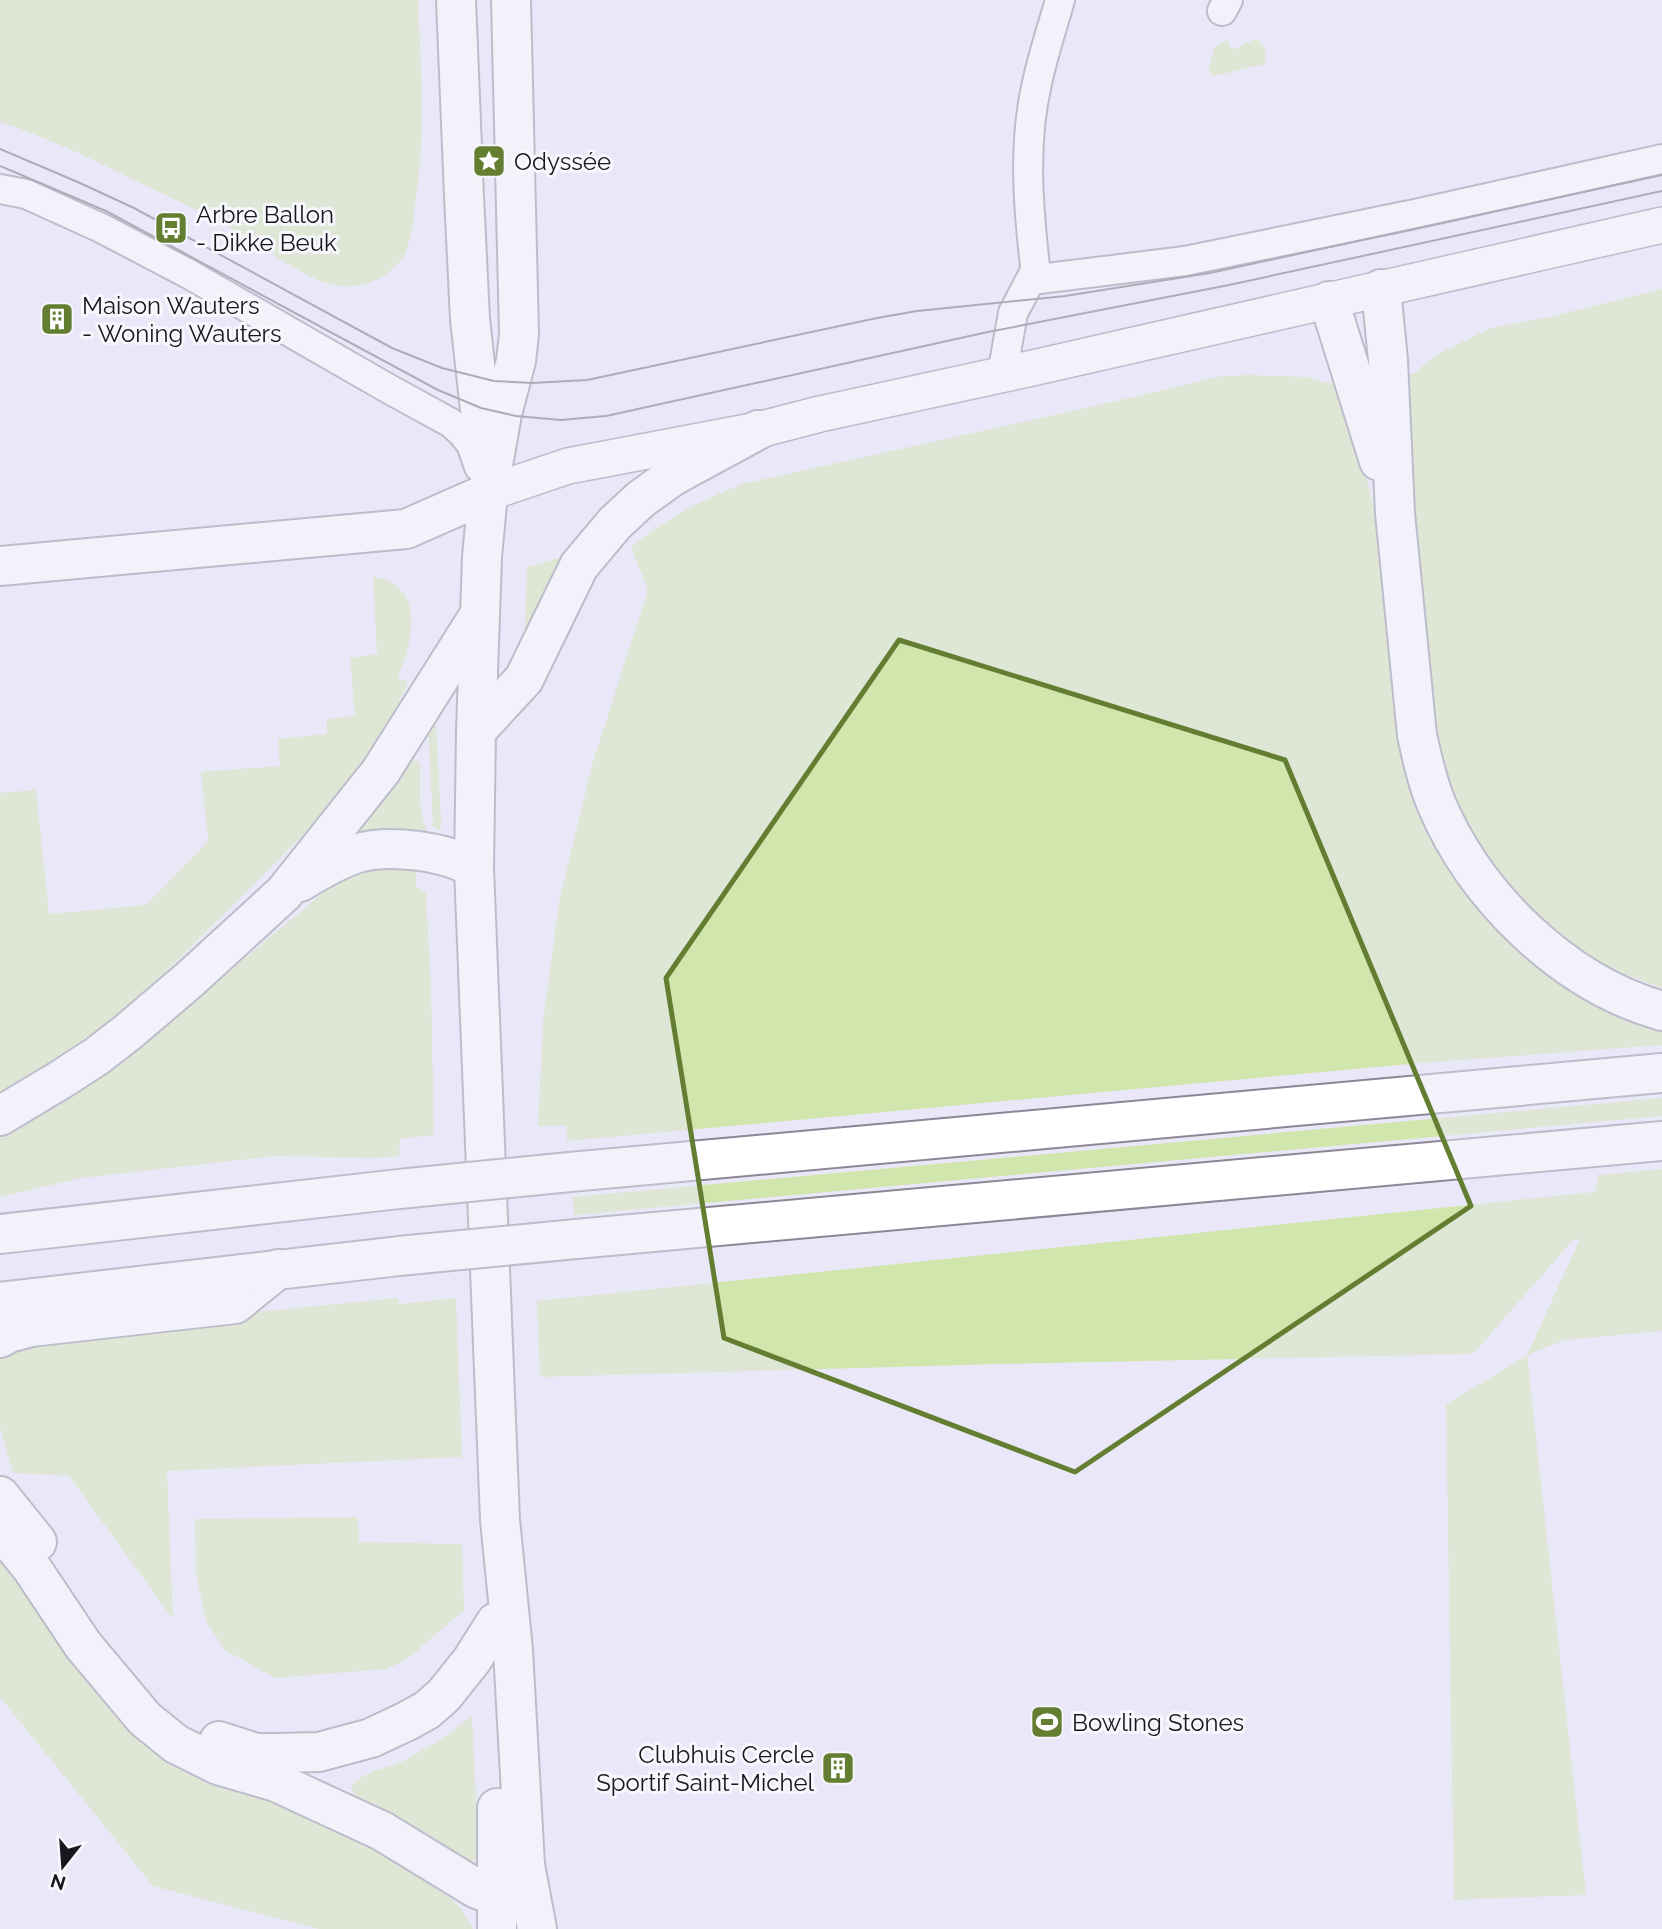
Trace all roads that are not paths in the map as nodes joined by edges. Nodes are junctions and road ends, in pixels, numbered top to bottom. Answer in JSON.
{"nodes":[{"id":1,"x":456,"y":0,"type":"edge"},
{"id":2,"x":511,"y":0,"type":"edge"},
{"id":3,"x":1060,"y":0,"type":"edge"},
{"id":4,"x":1662,"y":159,"type":"edge"},
{"id":5,"x":0,"y":189,"type":"edge"},
{"id":6,"x":1662,"y":225,"type":"edge"},
{"id":7,"x":1031,"y":279,"type":"junction"},
{"id":8,"x":1381,"y":289,"type":"junction"},
{"id":9,"x":1329,"y":301,"type":"junction"},
{"id":10,"x":1002,"y":375,"type":"junction"},
{"id":11,"x":758,"y":430,"type":"junction"},
{"id":12,"x":488,"y":493,"type":"junction"},
{"id":13,"x":1395,"y":513,"type":"junction"},
{"id":14,"x":0,"y":566,"type":"edge"},
{"id":15,"x":480,"y":614,"type":"junction"},
{"id":16,"x":476,"y":731,"type":"junction"},
{"id":17,"x":474,"y":867,"type":"junction"},
{"id":18,"x":284,"y":892,"type":"junction"},
{"id":19,"x":1662,"y":1011,"type":"edge"},
{"id":20,"x":1662,"y":1073,"type":"edge"},
{"id":21,"x":0,"y":1115,"type":"edge"},
{"id":22,"x":1662,"y":1140,"type":"edge"},
{"id":23,"x":0,"y":1234,"type":"edge"},
{"id":24,"x":278,"y":1269,"type":"junction"},
{"id":25,"x":0,"y":1302,"type":"edge"},
{"id":26,"x":0,"y":1338,"type":"edge"},
{"id":27,"x":0,"y":1496,"type":"edge"},
{"id":28,"x":500,"y":1520,"type":"junction"},
{"id":29,"x":0,"y":1529,"type":"edge"},
{"id":30,"x":496,"y":1622,"type":"junction"},
{"id":31,"x":525,"y":1865,"type":"junction"},
{"id":32,"x":497,"y":1912,"type":"edge"},
{"id":33,"x":537,"y":1929,"type":"edge"}],
"edges":[{"from":1,"to":12,"type":"main road"},
{"from":2,"to":12,"type":"main road"},
{"from":3,"to":7,"type":"street"},
{"from":4,"to":7,"type":"street"},
{"from":5,"to":12,"type":"street"},
{"from":6,"to":8,"type":"street"},
{"from":7,"to":10,"type":"street"},
{"from":8,"to":9,"type":"street"},
{"from":8,"to":13,"type":"main road"},
{"from":9,"to":10,"type":"street"},
{"from":9,"to":13,"type":"main road"},
{"from":10,"to":11,"type":"street"},
{"from":11,"to":12,"type":"street"},
{"from":11,"to":16,"type":"main road"},
{"from":12,"to":14,"type":"main road"},
{"from":12,"to":15,"type":"main road"},
{"from":13,"to":19,"type":"main road"},
{"from":15,"to":16,"type":"main road"},
{"from":15,"to":18,"type":"main road"},
{"from":16,"to":17,"type":"main road"},
{"from":17,"to":18,"type":"main road"},
{"from":17,"to":28,"type":"main road"},
{"from":18,"to":21,"type":"main road"},
{"from":20,"to":23,"type":"main road","bridge":true},
{"from":22,"to":24,"type":"main road","bridge":true},
{"from":24,"to":25,"type":"main road"},
{"from":24,"to":26,"type":"main road"},
{"from":27,"to":30,"type":"main road"},
{"from":28,"to":30,"type":"main road"},
{"from":28,"to":31,"type":"main road"},
{"from":29,"to":32,"type":"main road"},
{"from":30,"to":32,"type":"main road"},
{"from":31,"to":32,"type":"main road"},
{"from":31,"to":33,"type":"main road"}]}
